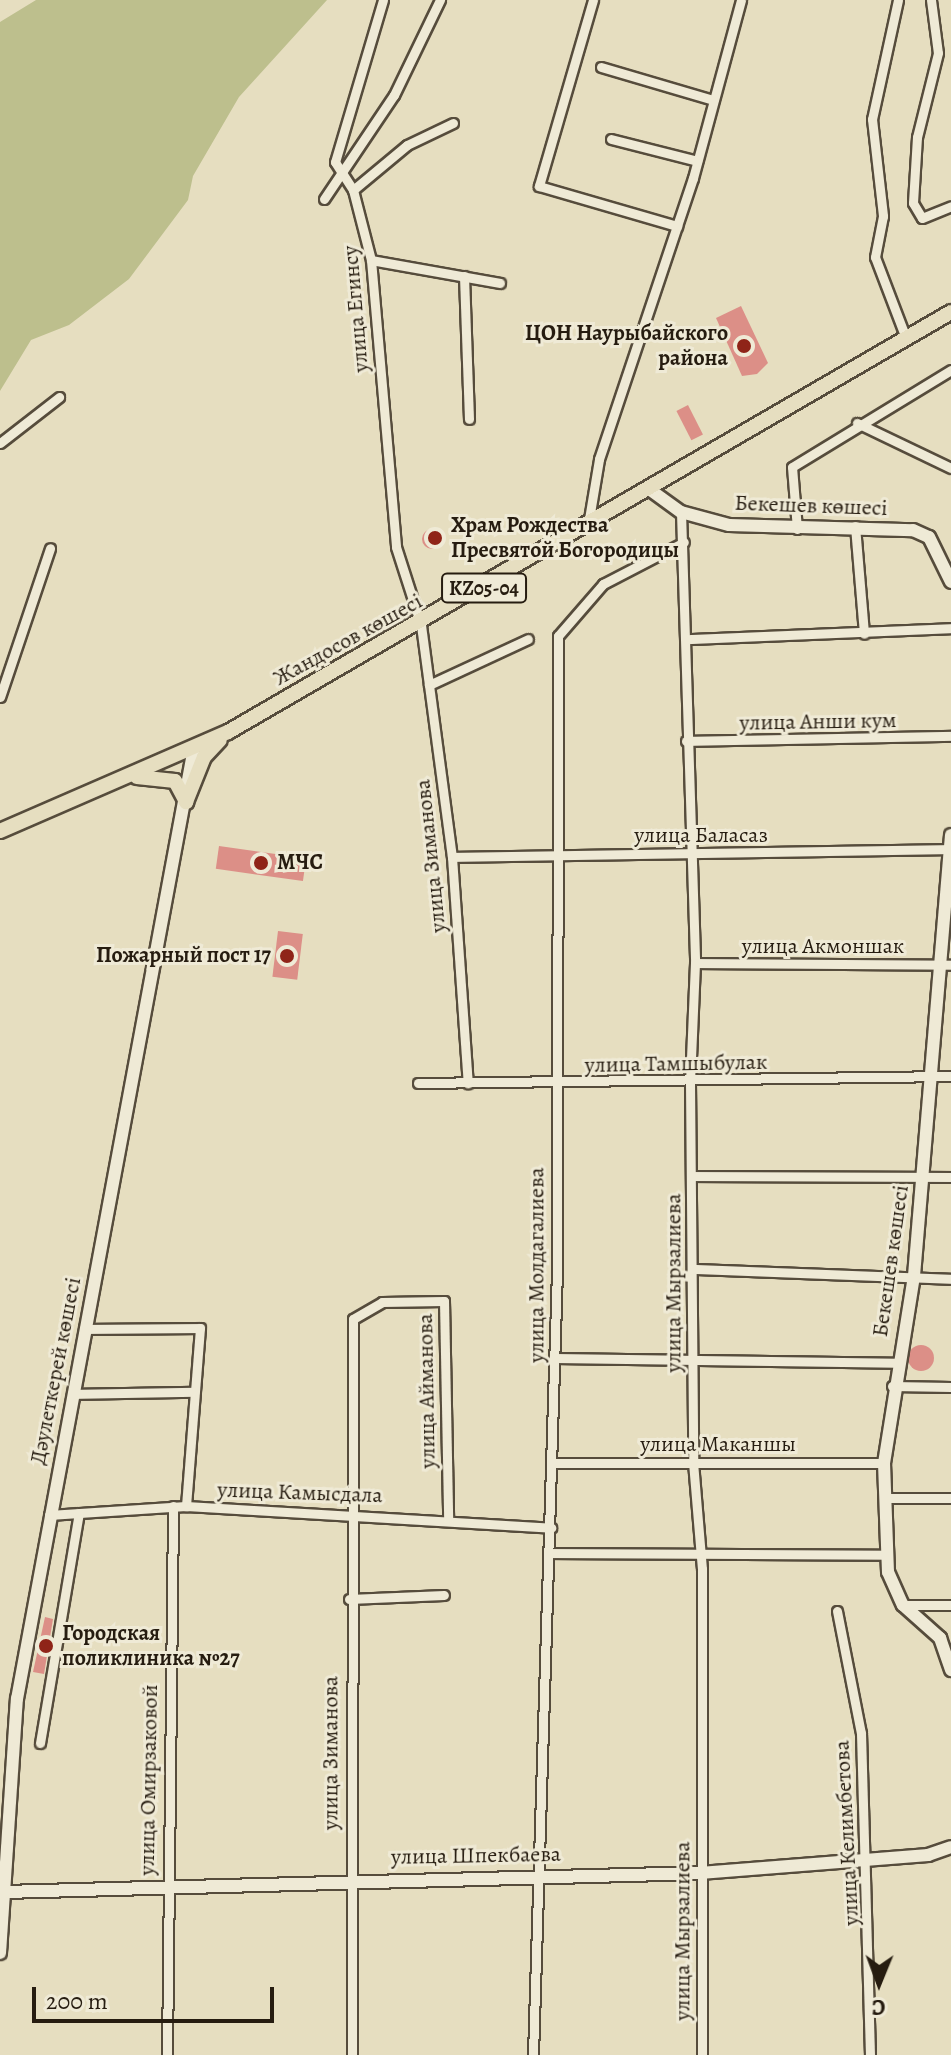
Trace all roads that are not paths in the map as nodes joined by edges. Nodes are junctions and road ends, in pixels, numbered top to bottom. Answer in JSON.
{"nodes":[{"id":1,"x":383,"y":0,"type":"edge"},
{"id":2,"x":440,"y":0,"type":"edge"},
{"id":3,"x":593,"y":0,"type":"edge"},
{"id":4,"x":741,"y":0,"type":"edge"},
{"id":5,"x":898,"y":0,"type":"edge"},
{"id":6,"x":931,"y":0,"type":"edge"},
{"id":7,"x":601,"y":67,"type":"dead end"},
{"id":8,"x":713,"y":100,"type":"junction"},
{"id":9,"x":453,"y":123,"type":"dead end"},
{"id":10,"x":611,"y":139,"type":"dead end"},
{"id":11,"x":697,"y":161,"type":"junction"},
{"id":12,"x":337,"y":171,"type":"junction"},
{"id":13,"x":353,"y":190,"type":"junction"},
{"id":14,"x":324,"y":199,"type":"dead end"},
{"id":15,"x":951,"y":206,"type":"edge"},
{"id":16,"x":677,"y":226,"type":"junction"},
{"id":17,"x":371,"y":260,"type":"junction"},
{"id":18,"x":464,"y":276,"type":"junction"},
{"id":19,"x":500,"y":283,"type":"dead end"},
{"id":20,"x":951,"y":312,"type":"edge"},
{"id":21,"x":906,"y":338,"type":"junction"},
{"id":22,"x":951,"y":370,"type":"edge"},
{"id":23,"x":946,"y":378,"type":"edge"},
{"id":24,"x":59,"y":397,"type":"dead end"},
{"id":25,"x":469,"y":419,"type":"dead end"},
{"id":26,"x":857,"y":423,"type":"junction"},
{"id":27,"x":0,"y":443,"type":"edge"},
{"id":28,"x":951,"y":468,"type":"edge"},
{"id":29,"x":649,"y":489,"type":"junction"},
{"id":30,"x":681,"y":512,"type":"junction"},
{"id":31,"x":588,"y":525,"type":"junction"},
{"id":32,"x":855,"y":526,"type":"junction"},
{"id":33,"x":797,"y":529,"type":"junction"},
{"id":34,"x":684,"y":542,"type":"junction"},
{"id":35,"x":50,"y":548,"type":"dead end"},
{"id":36,"x":950,"y":574,"type":"edge"},
{"id":37,"x":421,"y":625,"type":"junction"},
{"id":38,"x":951,"y":628,"type":"edge"},
{"id":39,"x":864,"y":634,"type":"junction"},
{"id":40,"x":528,"y":639,"type":"dead end"},
{"id":41,"x":690,"y":639,"type":"junction"},
{"id":42,"x":429,"y":685,"type":"junction"},
{"id":43,"x":0,"y":697,"type":"edge"},
{"id":44,"x":228,"y":732,"type":"junction"},
{"id":45,"x":951,"y":736,"type":"edge"},
{"id":46,"x":686,"y":741,"type":"junction"},
{"id":47,"x":194,"y":748,"type":"junction"},
{"id":48,"x":133,"y":777,"type":"junction"},
{"id":49,"x":186,"y":802,"type":"junction"},
{"id":50,"x":0,"y":831,"type":"edge"},
{"id":51,"x":951,"y":835,"type":"edge"},
{"id":52,"x":950,"y":849,"type":"edge"},
{"id":53,"x":556,"y":854,"type":"junction"},
{"id":54,"x":688,"y":856,"type":"junction"},
{"id":55,"x":452,"y":857,"type":"junction"},
{"id":56,"x":695,"y":963,"type":"junction"},
{"id":57,"x":935,"y":965,"type":"junction"},
{"id":58,"x":951,"y":965,"type":"edge"},
{"id":59,"x":932,"y":1076,"type":"junction"},
{"id":60,"x":951,"y":1076,"type":"edge"},
{"id":61,"x":418,"y":1083,"type":"dead end"},
{"id":62,"x":468,"y":1083,"type":"junction"},
{"id":63,"x":690,"y":1083,"type":"junction"},
{"id":64,"x":557,"y":1084,"type":"junction"},
{"id":65,"x":691,"y":1176,"type":"junction"},
{"id":66,"x":923,"y":1177,"type":"junction"},
{"id":67,"x":951,"y":1177,"type":"edge"},
{"id":68,"x":694,"y":1269,"type":"junction"},
{"id":69,"x":914,"y":1276,"type":"junction"},
{"id":70,"x":951,"y":1279,"type":"edge"},
{"id":71,"x":84,"y":1329,"type":"junction"},
{"id":72,"x":555,"y":1358,"type":"junction"},
{"id":73,"x":692,"y":1359,"type":"junction"},
{"id":74,"x":896,"y":1363,"type":"junction"},
{"id":75,"x":892,"y":1386,"type":"junction"},
{"id":76,"x":951,"y":1387,"type":"edge"},
{"id":77,"x":191,"y":1392,"type":"junction"},
{"id":78,"x":72,"y":1394,"type":"junction"},
{"id":79,"x":350,"y":1451,"type":"joint"},
{"id":80,"x":693,"y":1462,"type":"junction"},
{"id":81,"x":552,"y":1463,"type":"junction"},
{"id":82,"x":884,"y":1463,"type":"junction"},
{"id":83,"x":884,"y":1498,"type":"junction"},
{"id":84,"x":951,"y":1498,"type":"edge"},
{"id":85,"x":173,"y":1506,"type":"junction"},
{"id":86,"x":186,"y":1506,"type":"junction"},
{"id":87,"x":79,"y":1513,"type":"junction"},
{"id":88,"x":348,"y":1513,"type":"junction"},
{"id":89,"x":49,"y":1515,"type":"junction"},
{"id":90,"x":448,"y":1518,"type":"junction"},
{"id":91,"x":551,"y":1528,"type":"junction"},
{"id":92,"x":549,"y":1553,"type":"junction"},
{"id":93,"x":886,"y":1555,"type":"junction"},
{"id":94,"x":700,"y":1557,"type":"junction"},
{"id":95,"x":444,"y":1595,"type":"dead end"},
{"id":96,"x":349,"y":1599,"type":"junction"},
{"id":97,"x":903,"y":1605,"type":"junction"},
{"id":98,"x":951,"y":1605,"type":"edge"},
{"id":99,"x":837,"y":1611,"type":"dead end"},
{"id":100,"x":951,"y":1670,"type":"edge"},
{"id":101,"x":40,"y":1743,"type":"dead end"},
{"id":102,"x":951,"y":1847,"type":"edge"},
{"id":103,"x":868,"y":1857,"type":"junction"},
{"id":104,"x":700,"y":1873,"type":"junction"},
{"id":105,"x":533,"y":1876,"type":"junction"},
{"id":106,"x":350,"y":1879,"type":"junction"},
{"id":107,"x":2,"y":1892,"type":"edge"},
{"id":108,"x":164,"y":1893,"type":"junction"},
{"id":109,"x":0,"y":1953,"type":"edge"},
{"id":110,"x":167,"y":2055,"type":"edge"},
{"id":111,"x":352,"y":2055,"type":"edge"},
{"id":112,"x":533,"y":2055,"type":"edge"},
{"id":113,"x":702,"y":2055,"type":"edge"},
{"id":114,"x":870,"y":2055,"type":"edge"}],
"edges":[{"from":1,"to":12,"type":"street"},
{"from":2,"to":12,"type":"street"},
{"from":3,"to":16,"type":"street"},
{"from":4,"to":8,"type":"street"},
{"from":5,"to":21,"type":"street"},
{"from":6,"to":15,"type":"street"},
{"from":7,"to":8,"type":"street"},
{"from":8,"to":11,"type":"street"},
{"from":9,"to":13,"type":"street"},
{"from":10,"to":11,"type":"street"},
{"from":11,"to":16,"type":"street"},
{"from":12,"to":13,"type":"street","name":"улица Егинсу"},
{"from":12,"to":14,"type":"street"},
{"from":13,"to":17,"type":"street","name":"улица Егинсу"},
{"from":16,"to":31,"type":"street"},
{"from":17,"to":18,"type":"street"},
{"from":17,"to":37,"type":"street","name":"улица Егинсу"},
{"from":18,"to":19,"type":"street"},
{"from":18,"to":25,"type":"street"},
{"from":20,"to":21,"type":"main road","name":"Жандосов көшесі","number":"KZ05-04"},
{"from":21,"to":29,"type":"main road","name":"Жандосов көшесі","number":"KZ05-04"},
{"from":22,"to":23,"type":"street"},
{"from":23,"to":26,"type":"street"},
{"from":24,"to":27,"type":"street"},
{"from":26,"to":28,"type":"street"},
{"from":26,"to":33,"type":"street"},
{"from":29,"to":30,"type":"main road","name":"Бекешев көшесі"},
{"from":29,"to":31,"type":"main road","name":"Жандосов көшесі","number":"KZ05-04"},
{"from":30,"to":33,"type":"main road","name":"Бекешев көшесі"},
{"from":30,"to":34,"type":"street","name":"улица Мырзалиева"},
{"from":31,"to":37,"type":"main road","name":"Жандосов көшесі","number":"KZ05-04"},
{"from":32,"to":33,"type":"main road","name":"Бекешев көшесі"},
{"from":32,"to":36,"type":"main road","name":"Бекешев көшесі"},
{"from":32,"to":39,"type":"street"},
{"from":34,"to":41,"type":"street","name":"улица Мырзалиева"},
{"from":34,"to":53,"type":"street","name":"улица Молдагалиева"},
{"from":35,"to":43,"type":"street"},
{"from":37,"to":42,"type":"street","name":"улица Зиманова"},
{"from":37,"to":44,"type":"main road","name":"Жандосов көшесі","number":"KZ05-04"},
{"from":38,"to":39,"type":"street"},
{"from":39,"to":41,"type":"street"},
{"from":40,"to":42,"type":"street"},
{"from":41,"to":46,"type":"street","name":"улица Мырзалиева"},
{"from":42,"to":55,"type":"street","name":"улица Зиманова"},
{"from":44,"to":47,"type":"main road","name":"Жандосов көшесі","number":"KZ05-04"},
{"from":44,"to":49,"type":"main road"},
{"from":45,"to":46,"type":"street","name":"улица Анши кум"},
{"from":46,"to":54,"type":"street","name":"улица Мырзалиева"},
{"from":47,"to":48,"type":"main road","name":"Жандосов көшесі","number":"KZ05-04"},
{"from":47,"to":49,"type":"main road","name":"Дәулеткерей көшесі"},
{"from":48,"to":49,"type":"main road"},
{"from":48,"to":50,"type":"main road","name":"Жандосов көшесі","number":"KZ05-04"},
{"from":49,"to":71,"type":"main road","name":"Дәулеткерей көшесі"},
{"from":51,"to":52,"type":"main road","name":"Бекешев көшесі"},
{"from":52,"to":54,"type":"street","name":"улица Баласаз"},
{"from":52,"to":57,"type":"main road","name":"Бекешев көшесі"},
{"from":53,"to":54,"type":"street","name":"улица Баласаз"},
{"from":53,"to":55,"type":"street","name":"улица Баласаз"},
{"from":53,"to":64,"type":"street","name":"улица Молдагалиева"},
{"from":54,"to":56,"type":"street","name":"улица Мырзалиева"},
{"from":55,"to":62,"type":"street","name":"улица Зиманова"},
{"from":56,"to":57,"type":"street","name":"улица Акмоншак"},
{"from":56,"to":63,"type":"street","name":"улица Мырзалиева"},
{"from":57,"to":58,"type":"street","name":"улица Акмоншак"},
{"from":57,"to":59,"type":"main road","name":"Бекешев көшесі"},
{"from":59,"to":60,"type":"street","name":"улица Тамшыбулак"},
{"from":59,"to":63,"type":"street","name":"улица Тамшыбулак"},
{"from":59,"to":66,"type":"main road","name":"Бекешев көшесі"},
{"from":61,"to":62,"type":"street","name":"улица Тамшыбулак"},
{"from":62,"to":64,"type":"street","name":"улица Тамшыбулак"},
{"from":63,"to":64,"type":"street","name":"улица Тамшыбулак"},
{"from":63,"to":65,"type":"street","name":"улица Мырзалиева"},
{"from":64,"to":72,"type":"street","name":"улица Молдагалиева"},
{"from":65,"to":66,"type":"street"},
{"from":65,"to":68,"type":"street","name":"улица Мырзалиева"},
{"from":66,"to":67,"type":"street"},
{"from":66,"to":69,"type":"main road","name":"Бекешев көшесі"},
{"from":68,"to":69,"type":"street"},
{"from":68,"to":73,"type":"street","name":"улица Мырзалиева"},
{"from":69,"to":70,"type":"street"},
{"from":69,"to":74,"type":"main road","name":"Бекешев көшесі"},
{"from":71,"to":77,"type":"street"},
{"from":71,"to":78,"type":"main road","name":"Дәулеткерей көшесі"},
{"from":72,"to":73,"type":"street"},
{"from":72,"to":81,"type":"street","name":"улица Молдагалиева"},
{"from":73,"to":74,"type":"street"},
{"from":73,"to":80,"type":"street","name":"улица Мырзалиева"},
{"from":74,"to":75,"type":"main road","name":"Бекешев көшесі"},
{"from":75,"to":76,"type":"street"},
{"from":75,"to":82,"type":"main road","name":"Бекешев көшесі"},
{"from":77,"to":78,"type":"street"},
{"from":77,"to":86,"type":"street"},
{"from":78,"to":89,"type":"main road","name":"Дәулеткерей көшесі"},
{"from":79,"to":88,"type":"street","name":"улица Зиманова"},
{"from":79,"to":90,"type":"street","name":"улица Айманова"},
{"from":80,"to":81,"type":"street","name":"улица Маканшы"},
{"from":80,"to":82,"type":"street","name":"улица Маканшы"},
{"from":80,"to":94,"type":"street","name":"улица Мырзалиева"},
{"from":81,"to":91,"type":"street","name":"улица Молдагалиева"},
{"from":82,"to":83,"type":"main road","name":"Бекешев көшесі"},
{"from":83,"to":84,"type":"street"},
{"from":83,"to":93,"type":"main road","name":"Бекешев көшесі"},
{"from":85,"to":86,"type":"street","name":"улица Камысдала"},
{"from":85,"to":87,"type":"street","name":"улица Камысдала"},
{"from":85,"to":108,"type":"street","name":"улица Омирзаковой"},
{"from":86,"to":88,"type":"street","name":"улица Камысдала"},
{"from":87,"to":89,"type":"street","name":"улица Камысдала"},
{"from":87,"to":101,"type":"street"},
{"from":88,"to":90,"type":"street","name":"улица Камысдала"},
{"from":88,"to":96,"type":"street","name":"улица Зиманова"},
{"from":89,"to":107,"type":"main road","name":"Дәулеткерей көшесі"},
{"from":90,"to":91,"type":"street","name":"улица Камысдала"},
{"from":91,"to":92,"type":"street","name":"улица Молдагалиева"},
{"from":92,"to":94,"type":"street"},
{"from":92,"to":105,"type":"street","name":"улица Молдагалиева"},
{"from":93,"to":94,"type":"street"},
{"from":93,"to":97,"type":"main road","name":"Бекешев көшесі"},
{"from":94,"to":104,"type":"street","name":"улица Мырзалиева"},
{"from":95,"to":96,"type":"street"},
{"from":96,"to":106,"type":"street","name":"улица Зиманова"},
{"from":97,"to":98,"type":"street"},
{"from":97,"to":100,"type":"main road","name":"Бекешев көшесі"},
{"from":99,"to":103,"type":"street","name":"улица Келимбетова"},
{"from":102,"to":103,"type":"main road","name":"улица Шпекбаева"},
{"from":103,"to":104,"type":"main road","name":"улица Шпекбаева"},
{"from":103,"to":114,"type":"street","name":"улица Келимбетова"},
{"from":104,"to":105,"type":"main road","name":"улица Шпекбаева"},
{"from":104,"to":113,"type":"street","name":"улица Мырзалиева"},
{"from":105,"to":106,"type":"main road","name":"улица Шпекбаева"},
{"from":105,"to":112,"type":"street","name":"улица Молдагалиева"},
{"from":106,"to":108,"type":"main road","name":"улица Шпекбаева"},
{"from":106,"to":111,"type":"street","name":"улица Зиманова"},
{"from":107,"to":108,"type":"main road","name":"улица Шпекбаева"},
{"from":107,"to":109,"type":"main road","name":"Дәулеткерей көшесі"},
{"from":108,"to":110,"type":"street","name":"улица Омирзаковой"}]}
